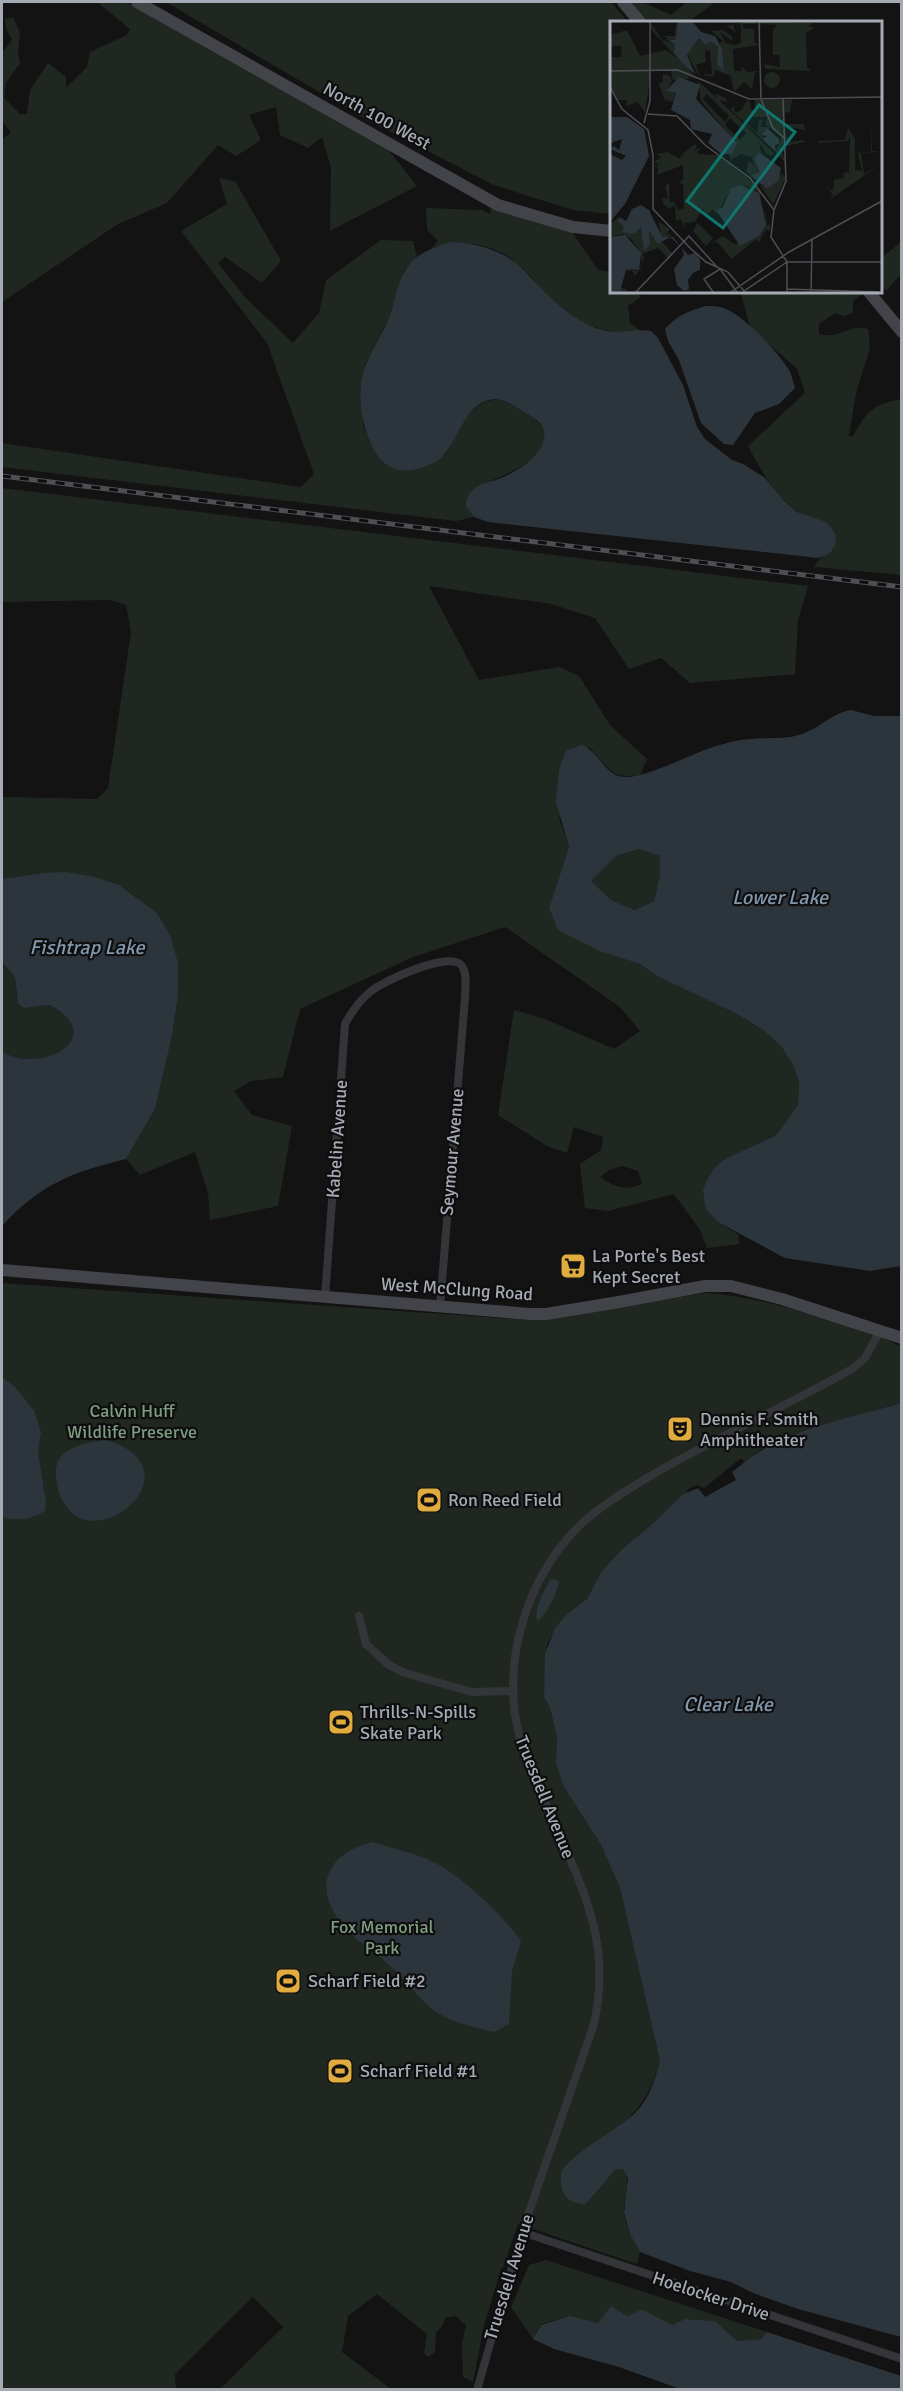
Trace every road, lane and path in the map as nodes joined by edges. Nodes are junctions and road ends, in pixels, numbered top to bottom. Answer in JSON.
{"nodes":[{"id":1,"x":137,"y":2,"type":"edge"},
{"id":2,"x":623,"y":2,"type":"edge"},
{"id":3,"x":639,"y":21,"type":"edge"},
{"id":4,"x":610,"y":231,"type":"edge"},
{"id":5,"x":869,"y":292,"type":"edge"},
{"id":6,"x":902,"y":332,"type":"edge"},
{"id":7,"x":465,"y":997,"type":"joint"},
{"id":8,"x":2,"y":1270,"type":"edge"},
{"id":9,"x":325,"y":1297,"type":"junction"},
{"id":10,"x":440,"y":1306,"type":"junction"},
{"id":11,"x":880,"y":1331,"type":"junction"},
{"id":12,"x":902,"y":1338,"type":"edge"},
{"id":13,"x":359,"y":1616,"type":"dead end"},
{"id":14,"x":513,"y":1691,"type":"junction"},
{"id":15,"x":522,"y":2232,"type":"junction"},
{"id":16,"x":902,"y":2359,"type":"edge"},
{"id":17,"x":477,"y":2390,"type":"edge"}],
"edges":[{"from":1,"to":4,"type":"street","name":"North 100 West"},
{"from":2,"to":3,"type":"street"},
{"from":5,"to":6,"type":"street"},
{"from":7,"to":9,"type":"street","name":"Kabelin Avenue"},
{"from":7,"to":10,"type":"street","name":"Seymour Avenue"},
{"from":8,"to":9,"type":"street","name":"West McClung Road"},
{"from":9,"to":10,"type":"street","name":"West McClung Road"},
{"from":10,"to":11,"type":"street","name":"West McClung Road"},
{"from":11,"to":12,"type":"street","name":"West McClung Road"},
{"from":11,"to":14,"type":"street","name":"Truesdell Avenue"},
{"from":13,"to":14,"type":"street"},
{"from":14,"to":15,"type":"street","name":"Truesdell Avenue"},
{"from":15,"to":16,"type":"street","name":"Hoelocker Drive"},
{"from":15,"to":17,"type":"street","name":"Truesdell Avenue"}]}
